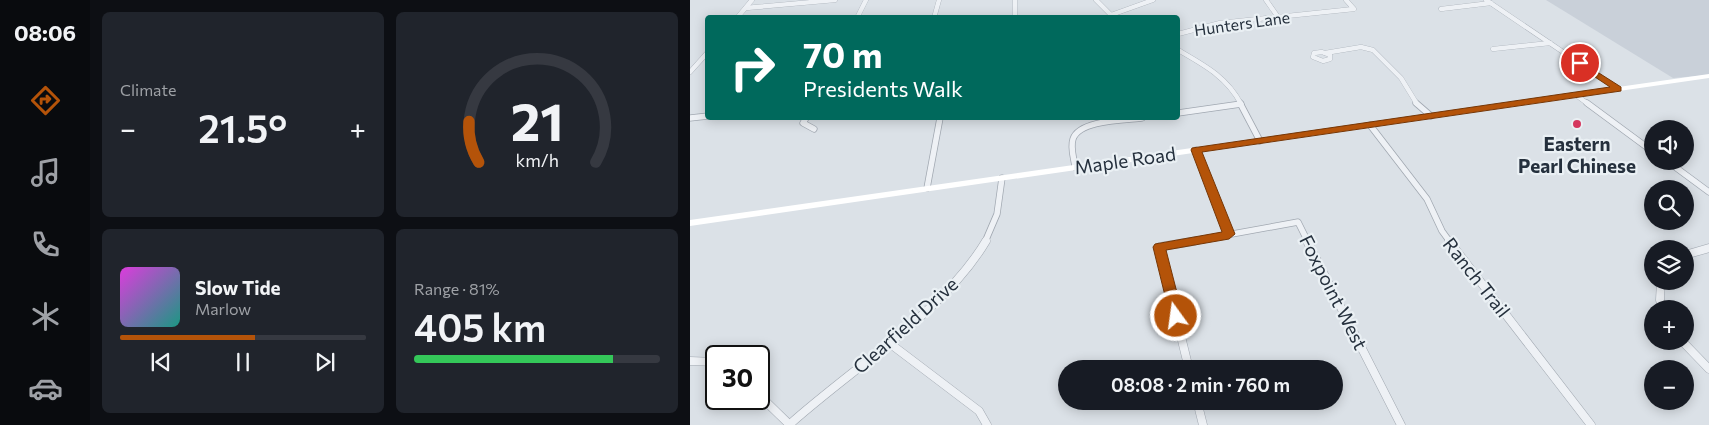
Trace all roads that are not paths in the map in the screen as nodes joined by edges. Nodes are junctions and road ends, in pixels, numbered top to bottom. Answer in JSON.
{"nodes":[{"id":1,"x":752,"y":0,"type":"edge"},
{"id":2,"x":835,"y":0,"type":"edge"},
{"id":3,"x":866,"y":0,"type":"edge"},
{"id":4,"x":939,"y":0,"type":"edge"},
{"id":5,"x":1015,"y":0,"type":"edge"},
{"id":6,"x":1096,"y":0,"type":"edge"},
{"id":7,"x":1153,"y":0,"type":"edge"},
{"id":8,"x":1266,"y":0,"type":"edge"},
{"id":9,"x":1346,"y":0,"type":"edge"},
{"id":10,"x":1486,"y":0,"type":"edge"},
{"id":11,"x":1491,"y":3,"type":"junction"},
{"id":12,"x":746,"y":8,"type":"junction"},
{"id":13,"x":1440,"y":9,"type":"dead end"},
{"id":14,"x":740,"y":15,"type":"edge"},
{"id":15,"x":858,"y":15,"type":"edge"},
{"id":16,"x":935,"y":15,"type":"edge"},
{"id":17,"x":1015,"y":15,"type":"edge"},
{"id":18,"x":1111,"y":15,"type":"edge"},
{"id":19,"x":1115,"y":15,"type":"edge"},
{"id":20,"x":1278,"y":17,"type":"junction"},
{"id":21,"x":1180,"y":33,"type":"edge"},
{"id":22,"x":1550,"y":43,"type":"junction"},
{"id":23,"x":1493,"y":49,"type":"dead end"},
{"id":24,"x":1180,"y":51,"type":"edge"},
{"id":25,"x":1325,"y":53,"type":"dead end"},
{"id":26,"x":1186,"y":55,"type":"junction"},
{"id":27,"x":705,"y":56,"type":"edge"},
{"id":28,"x":1180,"y":57,"type":"edge"},
{"id":29,"x":690,"y":72,"type":"edge"},
{"id":30,"x":1709,"y":76,"type":"edge"},
{"id":31,"x":1618,"y":89,"type":"junction"},
{"id":32,"x":1576,"y":95,"type":"junction"},
{"id":33,"x":1242,"y":104,"type":"junction"},
{"id":34,"x":1180,"y":113,"type":"edge"},
{"id":35,"x":705,"y":116,"type":"edge"},
{"id":36,"x":1431,"y":116,"type":"junction"},
{"id":37,"x":690,"y":118,"type":"edge"},
{"id":38,"x":805,"y":120,"type":"edge"},
{"id":39,"x":940,"y":120,"type":"edge"},
{"id":40,"x":1127,"y":120,"type":"edge"},
{"id":41,"x":1370,"y":125,"type":"junction"},
{"id":42,"x":814,"y":129,"type":"dead end"},
{"id":43,"x":1260,"y":141,"type":"junction"},
{"id":44,"x":1644,"y":145,"type":"edge"},
{"id":45,"x":1196,"y":150,"type":"junction"},
{"id":46,"x":1075,"y":167,"type":"junction"},
{"id":47,"x":1679,"y":170,"type":"edge"},
{"id":48,"x":1002,"y":178,"type":"junction"},
{"id":49,"x":927,"y":188,"type":"junction"},
{"id":50,"x":1709,"y":192,"type":"edge"},
{"id":51,"x":690,"y":223,"type":"edge"},
{"id":52,"x":1229,"y":234,"type":"junction"},
{"id":53,"x":1709,"y":248,"type":"edge"},
{"id":54,"x":1694,"y":252,"type":"edge"},
{"id":55,"x":888,"y":342,"type":"junction"},
{"id":56,"x":1691,"y":350,"type":"edge"},
{"id":57,"x":1187,"y":360,"type":"edge"},
{"id":58,"x":690,"y":361,"type":"edge"},
{"id":59,"x":705,"y":362,"type":"edge"},
{"id":60,"x":1709,"y":369,"type":"edge"},
{"id":61,"x":770,"y":406,"type":"edge"},
{"id":62,"x":1199,"y":410,"type":"edge"},
{"id":63,"x":790,"y":425,"type":"edge"},
{"id":64,"x":987,"y":425,"type":"edge"},
{"id":65,"x":1203,"y":425,"type":"edge"},
{"id":66,"x":1401,"y":425,"type":"edge"},
{"id":67,"x":1591,"y":425,"type":"edge"}],
"edges":[{"from":1,"to":12,"type":"street"},
{"from":2,"to":12,"type":"street"},
{"from":3,"to":15,"type":"street"},
{"from":4,"to":16,"type":"street"},
{"from":5,"to":17,"type":"street"},
{"from":6,"to":18,"type":"street"},
{"from":7,"to":19,"type":"street"},
{"from":8,"to":20,"type":"street"},
{"from":9,"to":20,"type":"street","name":"Hunters Lane"},
{"from":10,"to":11,"type":"street"},
{"from":11,"to":13,"type":"street"},
{"from":11,"to":22,"type":"street"},
{"from":12,"to":14,"type":"street"},
{"from":20,"to":21,"type":"street","name":"Hunters Lane"},
{"from":22,"to":23,"type":"street"},
{"from":22,"to":31,"type":"street"},
{"from":24,"to":26,"type":"street"},
{"from":25,"to":36,"type":"street"},
{"from":26,"to":28,"type":"street"},
{"from":26,"to":33,"type":"street"},
{"from":27,"to":29,"type":"street"},
{"from":30,"to":31,"type":"main road","name":"Maple Road"},
{"from":31,"to":32,"type":"main road","name":"Maple Road"},
{"from":32,"to":36,"type":"main road","name":"Maple Road"},
{"from":32,"to":44,"type":"street"},
{"from":33,"to":34,"type":"street"},
{"from":33,"to":43,"type":"street"},
{"from":35,"to":37,"type":"street"},
{"from":36,"to":41,"type":"main road","name":"Maple Road"},
{"from":38,"to":42,"type":"street"},
{"from":39,"to":49,"type":"street"},
{"from":40,"to":46,"type":"street"},
{"from":41,"to":43,"type":"main road","name":"Maple Road"},
{"from":41,"to":67,"type":"street","name":"Ranch Trail"},
{"from":43,"to":45,"type":"main road","name":"Maple Road"},
{"from":45,"to":46,"type":"main road","name":"Maple Road"},
{"from":45,"to":52,"type":"street"},
{"from":46,"to":48,"type":"main road","name":"Maple Road"},
{"from":47,"to":50,"type":"street"},
{"from":48,"to":49,"type":"main road","name":"Maple Road"},
{"from":48,"to":55,"type":"street","name":"Clearfield Drive"},
{"from":49,"to":51,"type":"main road","name":"Maple Road"},
{"from":52,"to":57,"type":"street"},
{"from":52,"to":66,"type":"street","name":"Foxpoint West"},
{"from":53,"to":54,"type":"street"},
{"from":55,"to":63,"type":"street","name":"Clearfield Drive"},
{"from":55,"to":64,"type":"street"},
{"from":56,"to":60,"type":"street"},
{"from":58,"to":59,"type":"street"},
{"from":61,"to":63,"type":"street"},
{"from":62,"to":65,"type":"street"}]}
